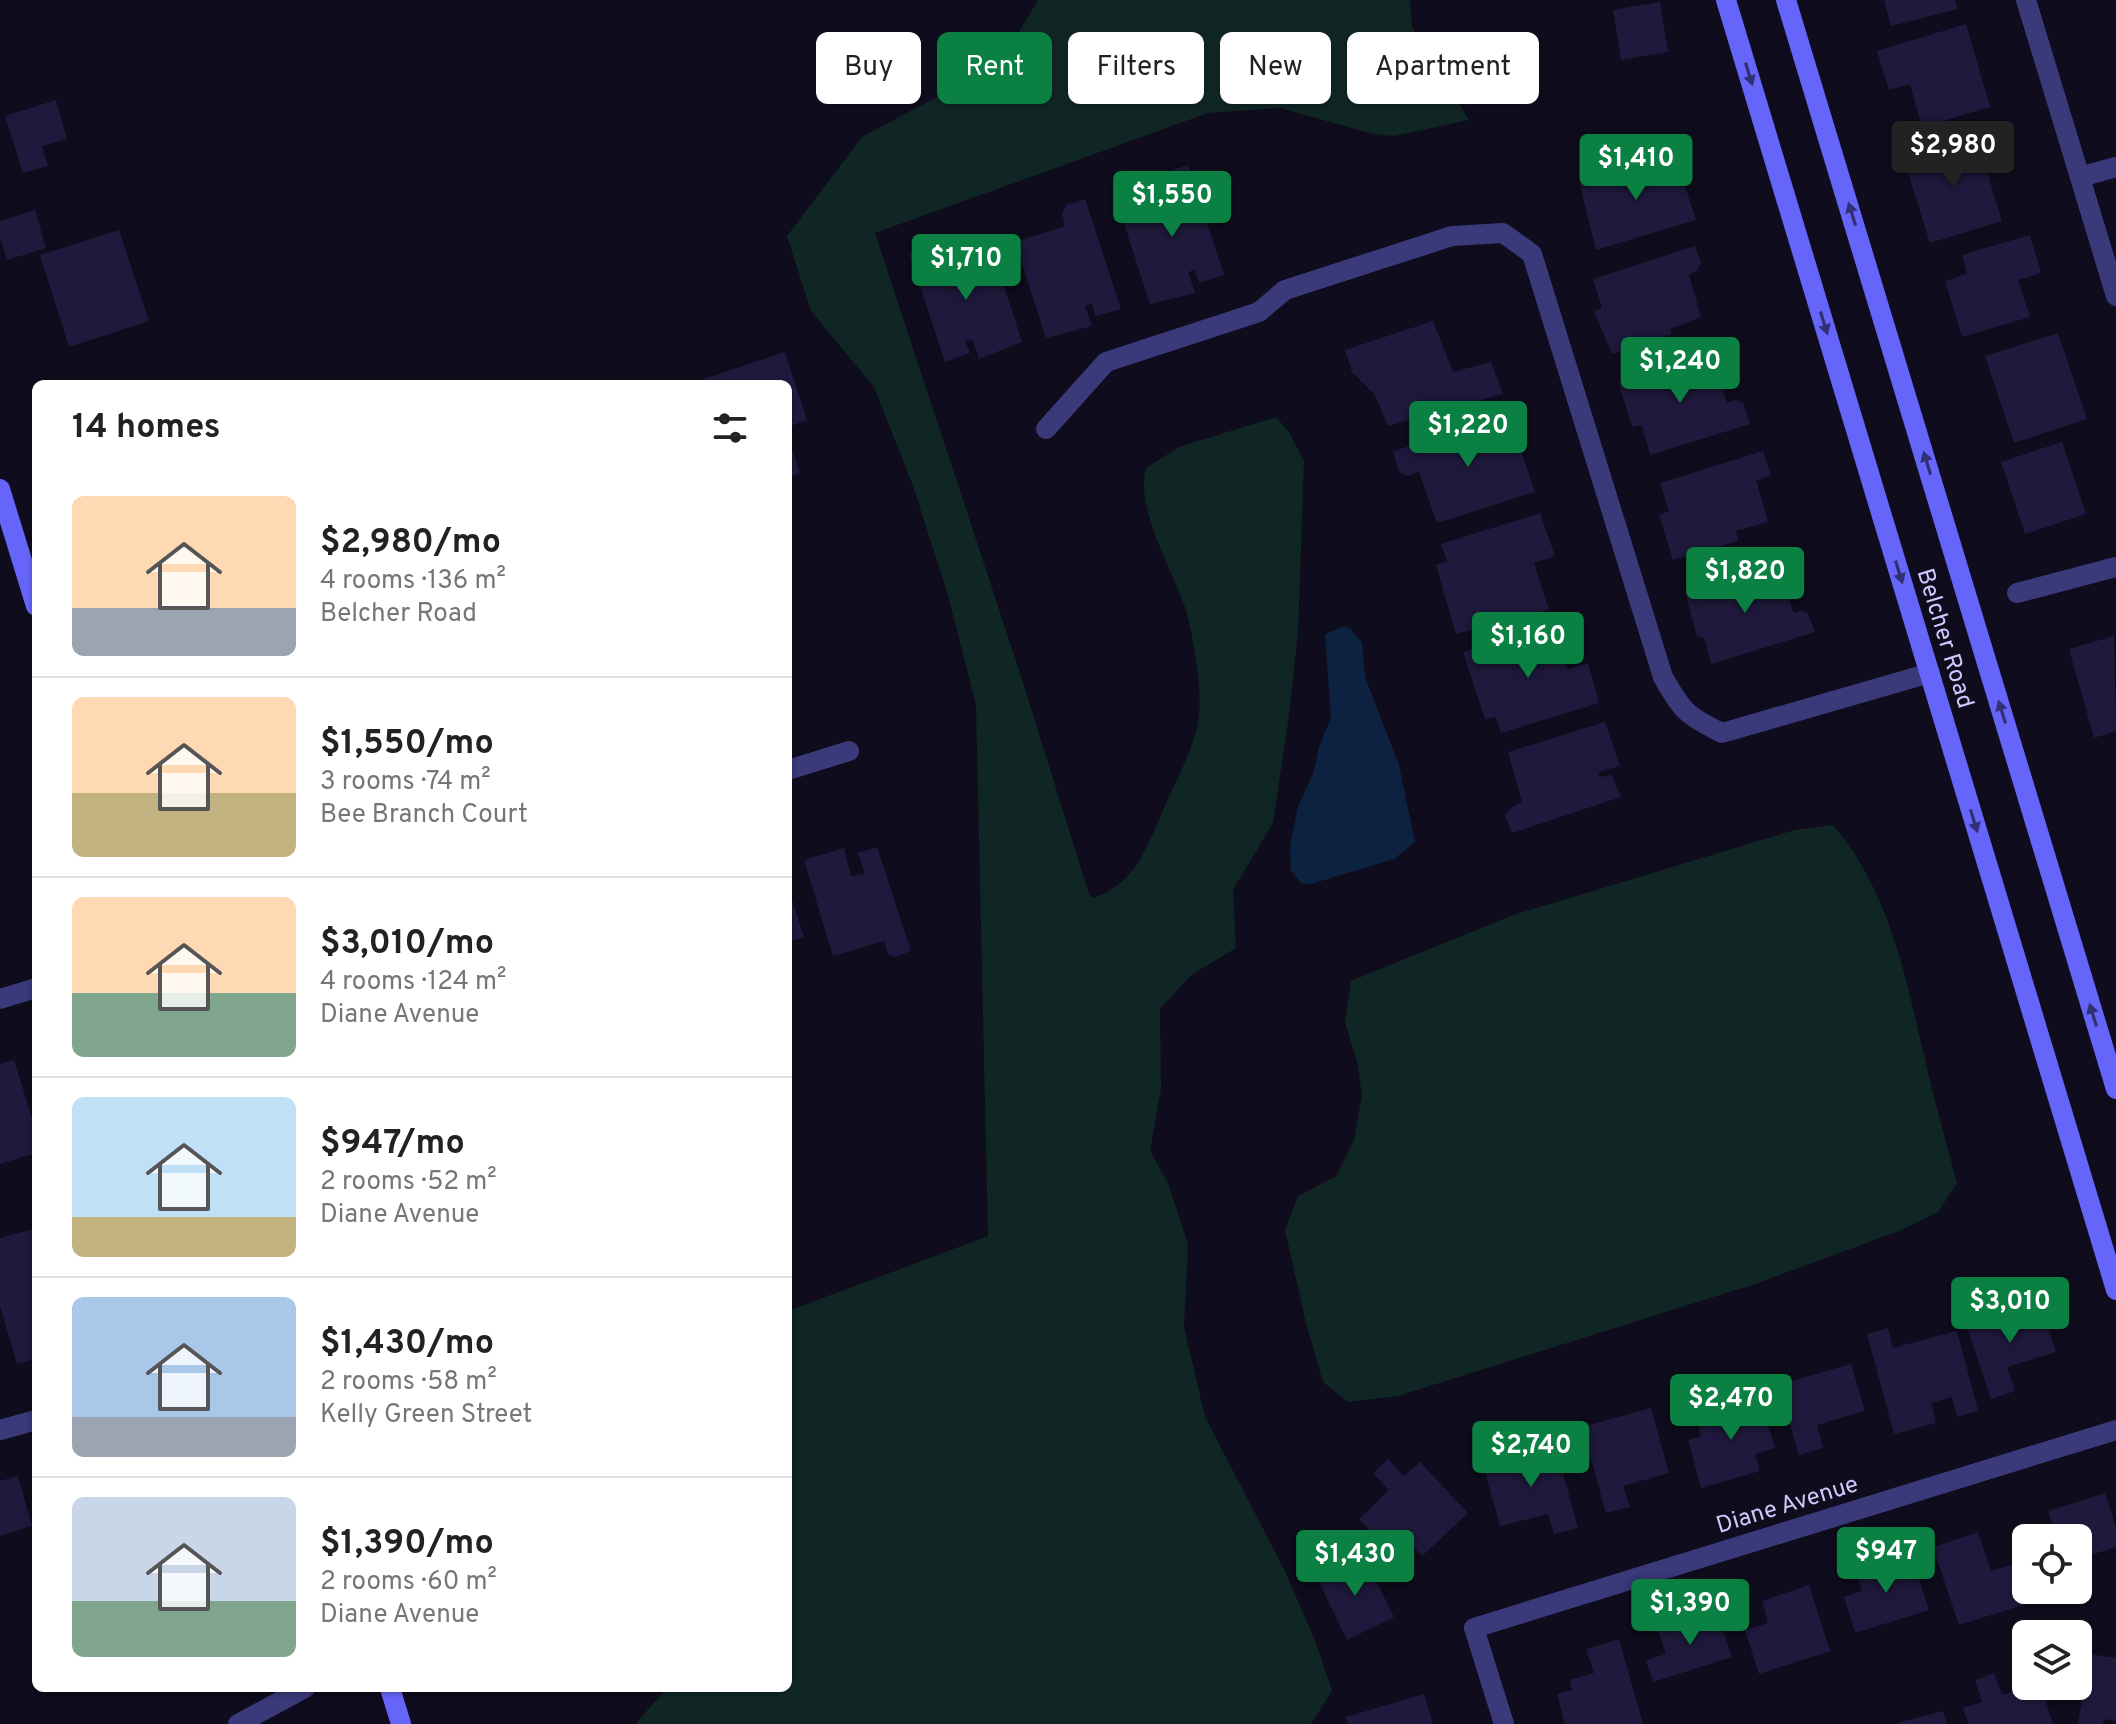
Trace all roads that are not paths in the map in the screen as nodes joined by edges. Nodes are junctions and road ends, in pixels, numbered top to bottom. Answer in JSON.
{"nodes":[{"id":1,"x":1726,"y":0,"type":"edge"},
{"id":2,"x":1786,"y":0,"type":"edge"},
{"id":3,"x":2026,"y":0,"type":"edge"},
{"id":4,"x":2116,"y":167,"type":"edge"},
{"id":5,"x":2080,"y":177,"type":"junction"},
{"id":6,"x":2116,"y":296,"type":"edge"},
{"id":7,"x":1046,"y":429,"type":"dead end"},
{"id":8,"x":0,"y":489,"type":"edge"},
{"id":9,"x":2116,"y":567,"type":"edge"},
{"id":10,"x":32,"y":593,"type":"edge"},
{"id":11,"x":2017,"y":593,"type":"dead end"},
{"id":12,"x":1930,"y":673,"type":"junction"},
{"id":13,"x":849,"y":751,"type":"dead end"},
{"id":14,"x":792,"y":769,"type":"edge"},
{"id":15,"x":32,"y":989,"type":"edge"},
{"id":16,"x":0,"y":999,"type":"edge"},
{"id":17,"x":2116,"y":1089,"type":"edge"},
{"id":18,"x":2116,"y":1290,"type":"edge"},
{"id":19,"x":32,"y":1421,"type":"edge"},
{"id":20,"x":0,"y":1430,"type":"edge"},
{"id":21,"x":2116,"y":1430,"type":"edge"},
{"id":22,"x":298,"y":1692,"type":"edge"},
{"id":23,"x":391,"y":1692,"type":"edge"},
{"id":24,"x":238,"y":1724,"type":"edge"},
{"id":25,"x":401,"y":1724,"type":"edge"},
{"id":26,"x":1504,"y":1724,"type":"edge"}],
"edges":[{"from":1,"to":12,"type":"main road","name":"Belcher Road","one_way":true},
{"from":17,"to":2,"type":"main road","name":"Belcher Road","one_way":true},
{"from":3,"to":5,"type":"street"},
{"from":4,"to":5,"type":"street"},
{"from":5,"to":6,"type":"street"},
{"from":7,"to":12,"type":"street"},
{"from":8,"to":10,"type":"main road"},
{"from":9,"to":11,"type":"street"},
{"from":12,"to":18,"type":"main road","name":"Belcher Road","one_way":true},
{"from":13,"to":14,"type":"street"},
{"from":15,"to":16,"type":"street"},
{"from":19,"to":20,"type":"street"},
{"from":21,"to":26,"type":"street","name":"Diane Avenue"},
{"from":22,"to":24,"type":"street"},
{"from":23,"to":25,"type":"main road"}]}
